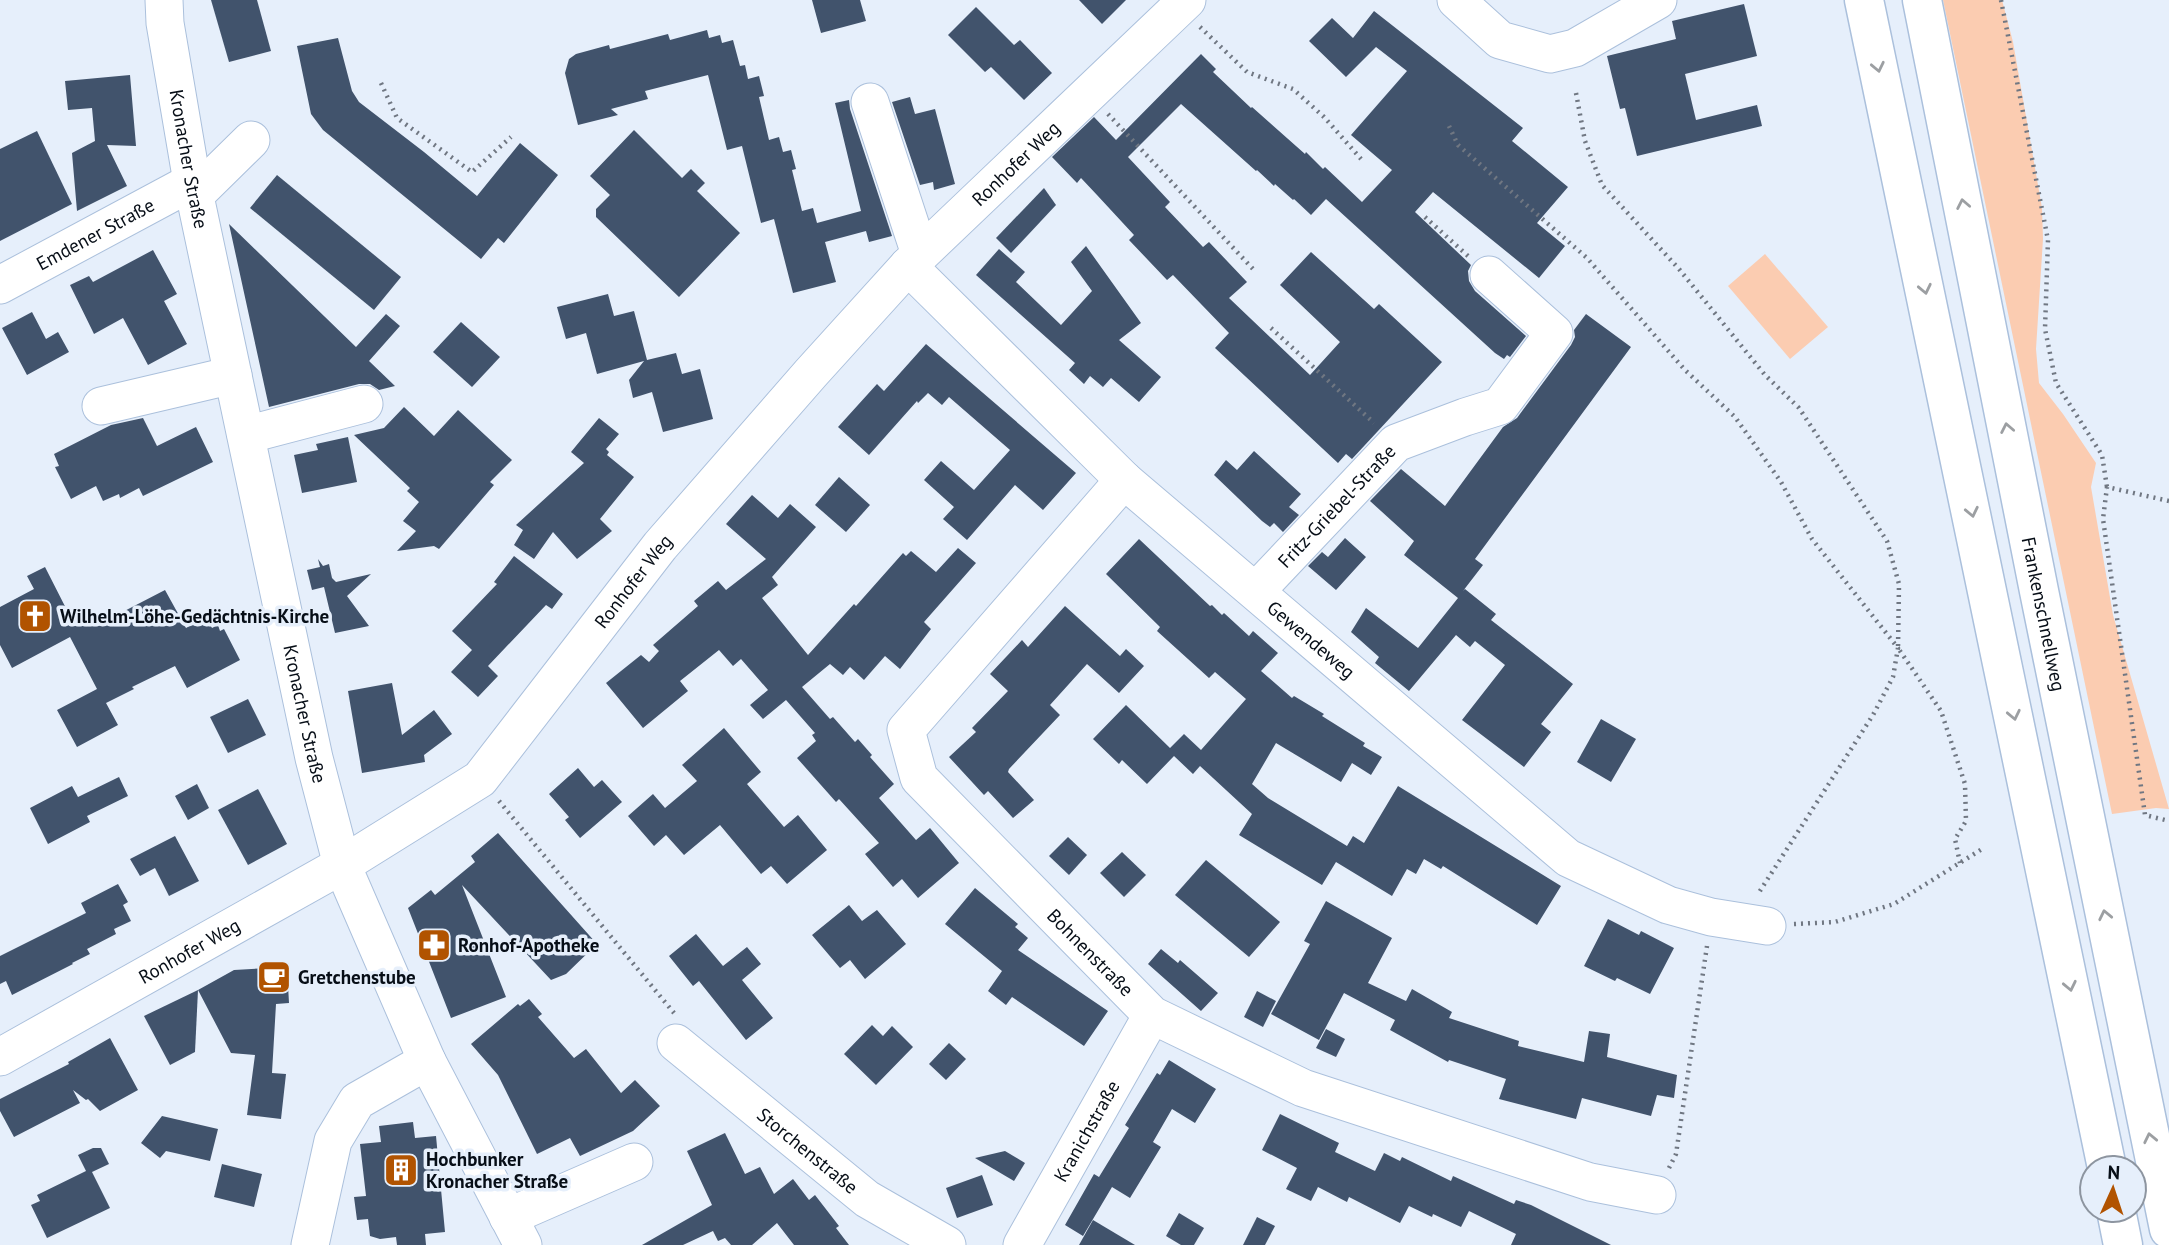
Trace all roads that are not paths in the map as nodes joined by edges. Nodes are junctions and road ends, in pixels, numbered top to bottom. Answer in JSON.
{"nodes":[{"id":1,"x":164,"y":0,"type":"edge"},
{"id":2,"x":1456,"y":0,"type":"edge"},
{"id":3,"x":1658,"y":0,"type":"edge"},
{"id":4,"x":1864,"y":0,"type":"edge"},
{"id":5,"x":1922,"y":0,"type":"edge"},
{"id":6,"x":1183,"y":4,"type":"edge"},
{"id":7,"x":870,"y":102,"type":"dead end"},
{"id":8,"x":251,"y":141,"type":"dead end"},
{"id":9,"x":194,"y":189,"type":"junction"},
{"id":10,"x":914,"y":260,"type":"junction"},
{"id":11,"x":1489,"y":275,"type":"road end"},
{"id":12,"x":0,"y":285,"type":"edge"},
{"id":13,"x":233,"y":375,"type":"junction"},
{"id":14,"x":364,"y":404,"type":"dead end"},
{"id":15,"x":101,"y":406,"type":"dead end"},
{"id":16,"x":246,"y":435,"type":"junction"},
{"id":17,"x":1124,"y":480,"type":"junction"},
{"id":18,"x":1256,"y":591,"type":"junction"},
{"id":19,"x":342,"y":865,"type":"junction"},
{"id":20,"x":1740,"y":922,"type":"road end"},
{"id":21,"x":1152,"y":1015,"type":"junction"},
{"id":22,"x":676,"y":1043,"type":"road end"},
{"id":23,"x":0,"y":1057,"type":"edge"},
{"id":24,"x":427,"y":1060,"type":"junction"},
{"id":25,"x":2104,"y":1154,"type":"edge"},
{"id":26,"x":634,"y":1162,"type":"dead end"},
{"id":27,"x":1657,"y":1195,"type":"road end"},
{"id":28,"x":2119,"y":1224,"type":"edge"},
{"id":29,"x":2169,"y":1229,"type":"edge"},
{"id":30,"x":515,"y":1231,"type":"edge"},
{"id":31,"x":310,"y":1245,"type":"edge"},
{"id":32,"x":947,"y":1245,"type":"edge"},
{"id":33,"x":1022,"y":1245,"type":"edge"},
{"id":34,"x":2123,"y":1245,"type":"edge"}],
"edges":[{"from":1,"to":9,"type":"street","name":"Kronacher Straße"},
{"from":2,"to":3,"type":"street"},
{"from":4,"to":25,"type":"highway","one_way":true},
{"from":29,"to":5,"type":"highway","name":"Frankenschnellweg","one_way":true},
{"from":6,"to":10,"type":"street","name":"Ronhofer Weg"},
{"from":7,"to":10,"type":"street"},
{"from":8,"to":9,"type":"street","name":"Emdener Straße"},
{"from":9,"to":12,"type":"street","name":"Emdener Straße"},
{"from":9,"to":13,"type":"street","name":"Kronacher Straße"},
{"from":10,"to":17,"type":"street","name":"Gewendeweg"},
{"from":10,"to":19,"type":"street","name":"Ronhofer Weg"},
{"from":11,"to":18,"type":"street","name":"Fritz-Griebel-Straße"},
{"from":13,"to":15,"type":"street"},
{"from":13,"to":16,"type":"street","name":"Kronacher Straße"},
{"from":14,"to":16,"type":"street"},
{"from":16,"to":19,"type":"street","name":"Kronacher Straße"},
{"from":17,"to":18,"type":"street","name":"Gewendeweg"},
{"from":17,"to":21,"type":"street","name":"Bohnenstraße"},
{"from":18,"to":20,"type":"street","name":"Gewendeweg"},
{"from":19,"to":23,"type":"street","name":"Ronhofer Weg"},
{"from":19,"to":24,"type":"street","name":"Kronacher Straße"},
{"from":21,"to":27,"type":"street","name":"Bohnenstraße"},
{"from":21,"to":33,"type":"street","name":"Kranichstraße"},
{"from":22,"to":32,"type":"street","name":"Storchenstraße"},
{"from":24,"to":30,"type":"street","name":"Kronacher Straße"},
{"from":24,"to":31,"type":"street"},
{"from":26,"to":30,"type":"street"},
{"from":28,"to":34,"type":"highway"}]}
